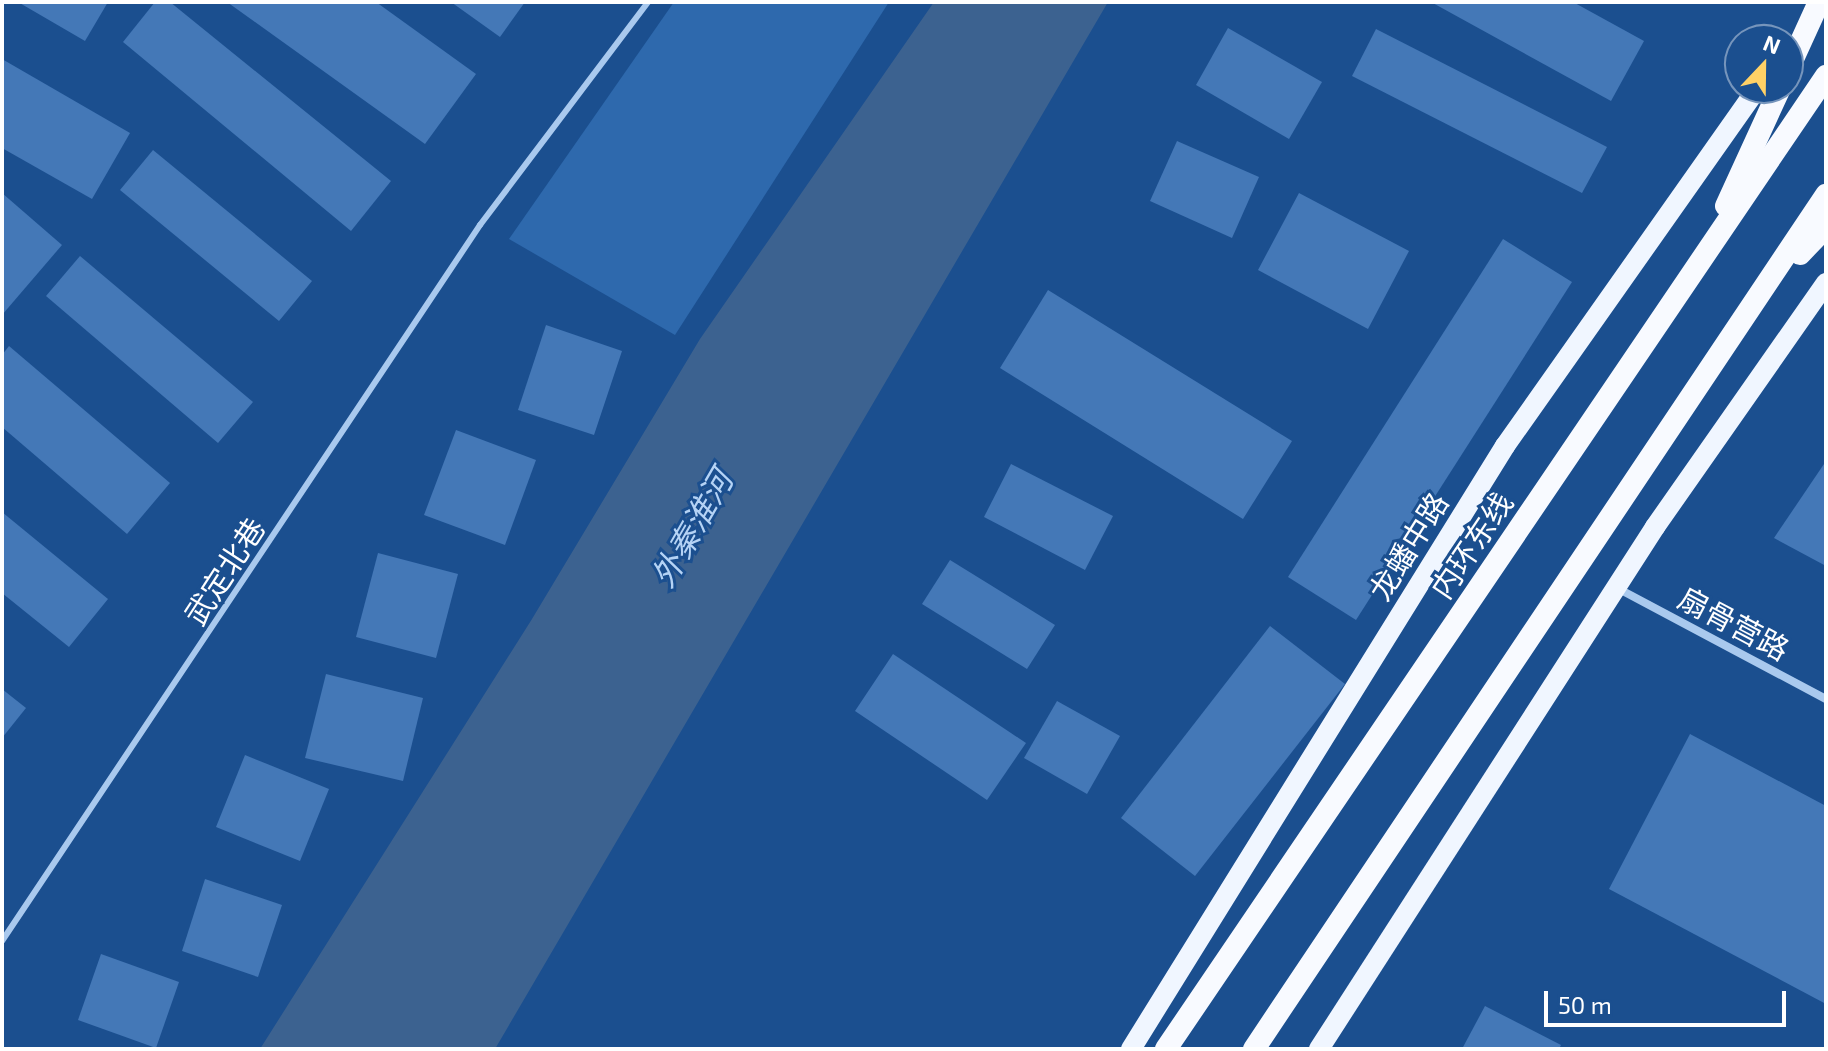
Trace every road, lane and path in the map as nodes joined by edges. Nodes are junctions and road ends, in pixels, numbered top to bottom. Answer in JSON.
{"nodes":[{"id":1,"x":648,"y":2,"type":"edge"},
{"id":2,"x":1817,"y":2,"type":"edge"},
{"id":3,"x":1801,"y":24,"type":"edge"},
{"id":4,"x":1804,"y":32,"type":"edge"},
{"id":5,"x":1826,"y":76,"type":"edge"},
{"id":6,"x":1747,"y":104,"type":"edge"},
{"id":7,"x":1773,"y":104,"type":"edge"},
{"id":8,"x":1826,"y":195,"type":"edge"},
{"id":9,"x":1826,"y":227,"type":"edge"},
{"id":10,"x":1699,"y":265,"type":"junction"},
{"id":11,"x":1826,"y":283,"type":"edge"},
{"id":12,"x":1760,"y":295,"type":"junction"},
{"id":13,"x":1619,"y":589,"type":"junction"},
{"id":14,"x":1826,"y":699,"type":"edge"},
{"id":15,"x":2,"y":941,"type":"edge"},
{"id":16,"x":1131,"y":1049,"type":"edge"},
{"id":17,"x":1166,"y":1049,"type":"edge"},
{"id":18,"x":1254,"y":1049,"type":"edge"},
{"id":19,"x":1319,"y":1049,"type":"edge"}],
"edges":[{"from":1,"to":15,"type":"lane","name":"武定北巷"},
{"from":2,"to":3,"type":"main road"},
{"from":2,"to":4,"type":"highway"},
{"from":5,"to":10,"type":"highway","name":"内环东线"},
{"from":6,"to":16,"type":"main road","name":"龙蟠中路"},
{"from":7,"to":10,"type":"highway"},
{"from":8,"to":12,"type":"highway"},
{"from":9,"to":12,"type":"highway"},
{"from":10,"to":17,"type":"highway","name":"内环东线"},
{"from":11,"to":13,"type":"main road"},
{"from":12,"to":18,"type":"highway"},
{"from":13,"to":14,"type":"street","name":"扇骨营路"},
{"from":13,"to":19,"type":"main road"}]}
